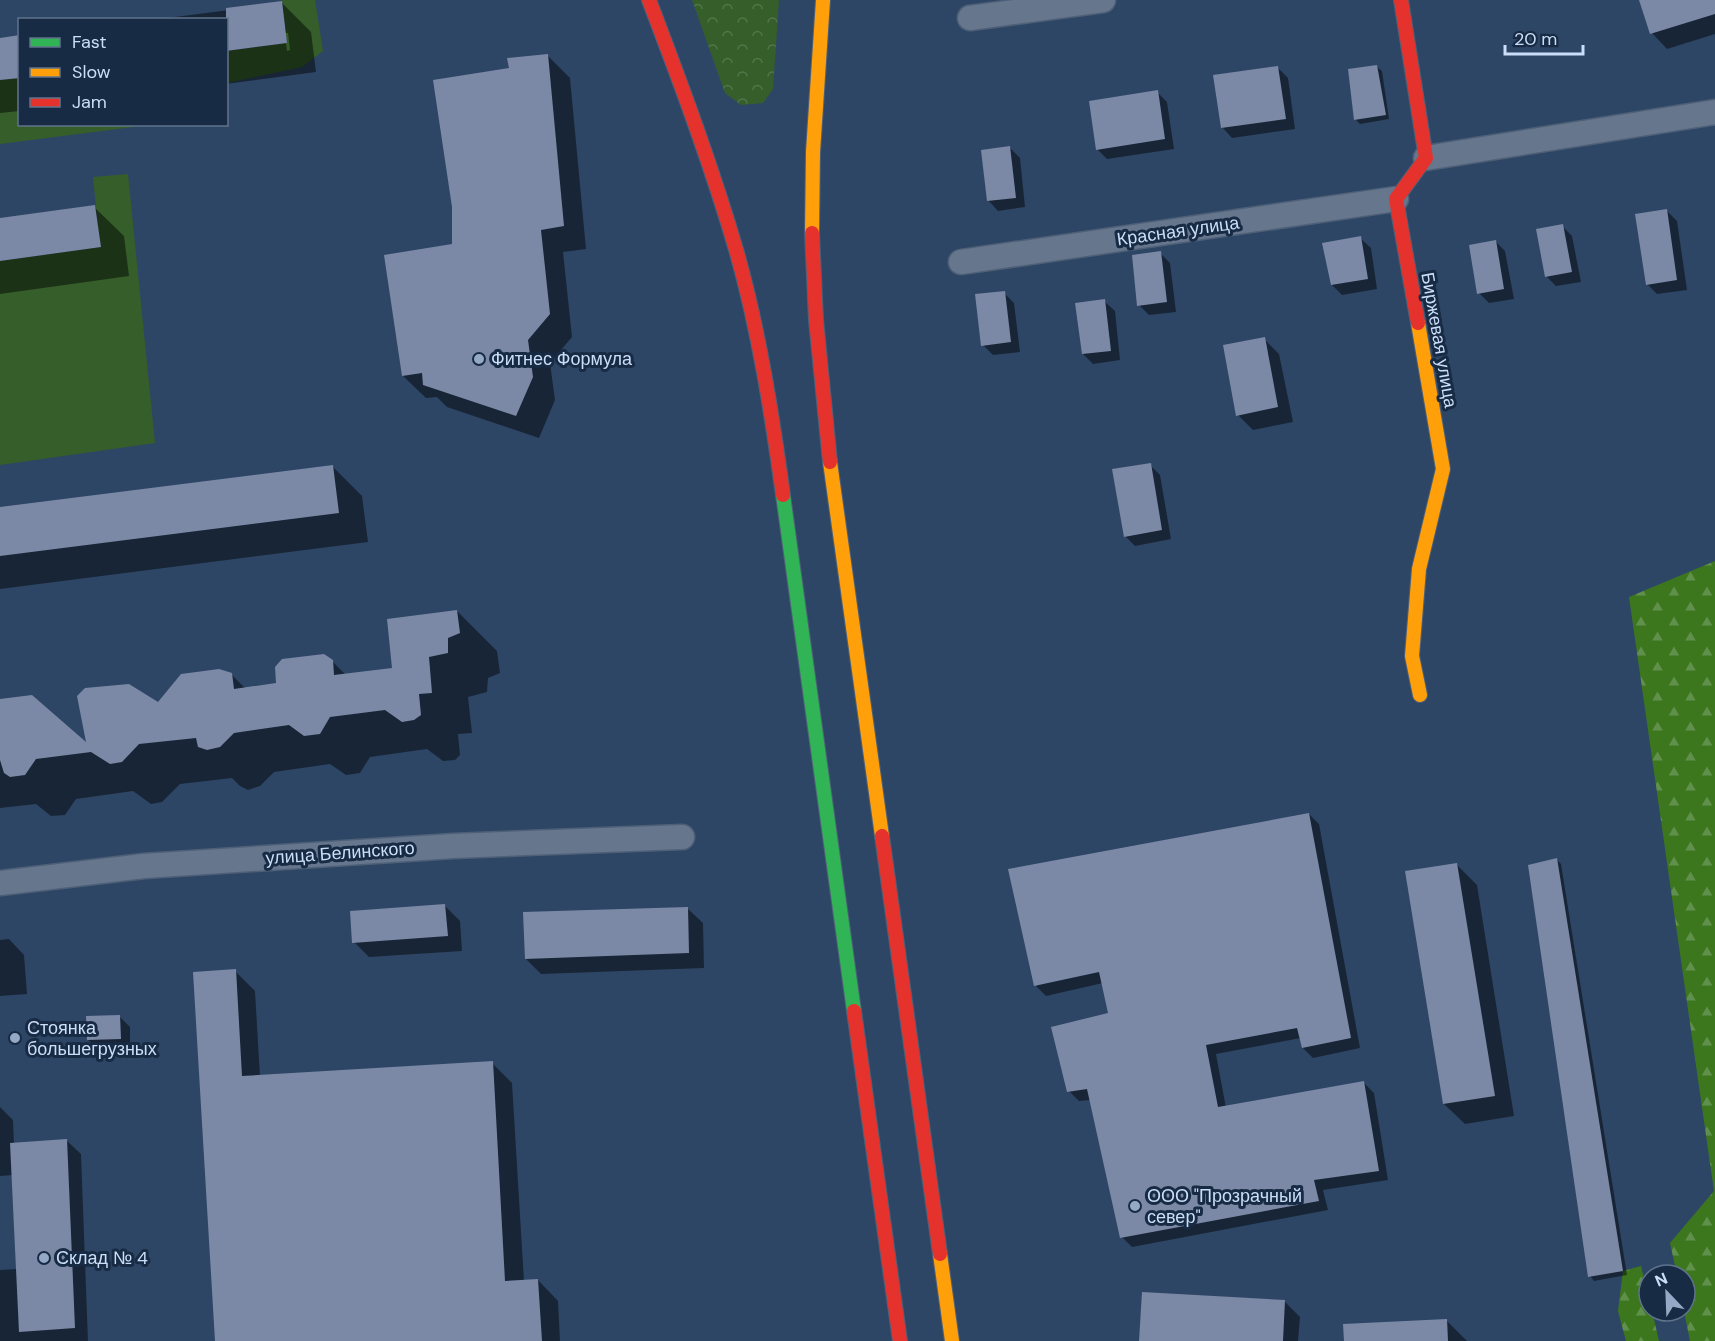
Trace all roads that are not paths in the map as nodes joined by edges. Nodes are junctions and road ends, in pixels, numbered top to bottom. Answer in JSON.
{"nodes":[{"id":1,"x":649,"y":0,"type":"edge"},
{"id":2,"x":823,"y":0,"type":"edge"},
{"id":3,"x":1103,"y":0,"type":"edge"},
{"id":4,"x":1401,"y":0,"type":"edge"},
{"id":5,"x":970,"y":18,"type":"dead end"},
{"id":6,"x":1715,"y":112,"type":"edge"},
{"id":7,"x":1426,"y":158,"type":"junction"},
{"id":8,"x":1396,"y":199,"type":"junction"},
{"id":9,"x":961,"y":262,"type":"dead end"},
{"id":10,"x":1420,"y":695,"type":"dead end"},
{"id":11,"x":682,"y":837,"type":"dead end"},
{"id":12,"x":0,"y":883,"type":"edge"},
{"id":13,"x":900,"y":1341,"type":"edge"},
{"id":14,"x":952,"y":1341,"type":"edge"}],
"edges":[{"from":1,"to":13,"type":"main road"},
{"from":2,"to":14,"type":"main road"},
{"from":3,"to":5,"type":"street"},
{"from":4,"to":7,"type":"main road"},
{"from":6,"to":7,"type":"street"},
{"from":7,"to":8,"type":"main road"},
{"from":8,"to":9,"type":"street","name":"Красная улица"},
{"from":8,"to":10,"type":"main road","name":"Биржевая улица"},
{"from":11,"to":12,"type":"street","name":"улица Белинского"}]}
